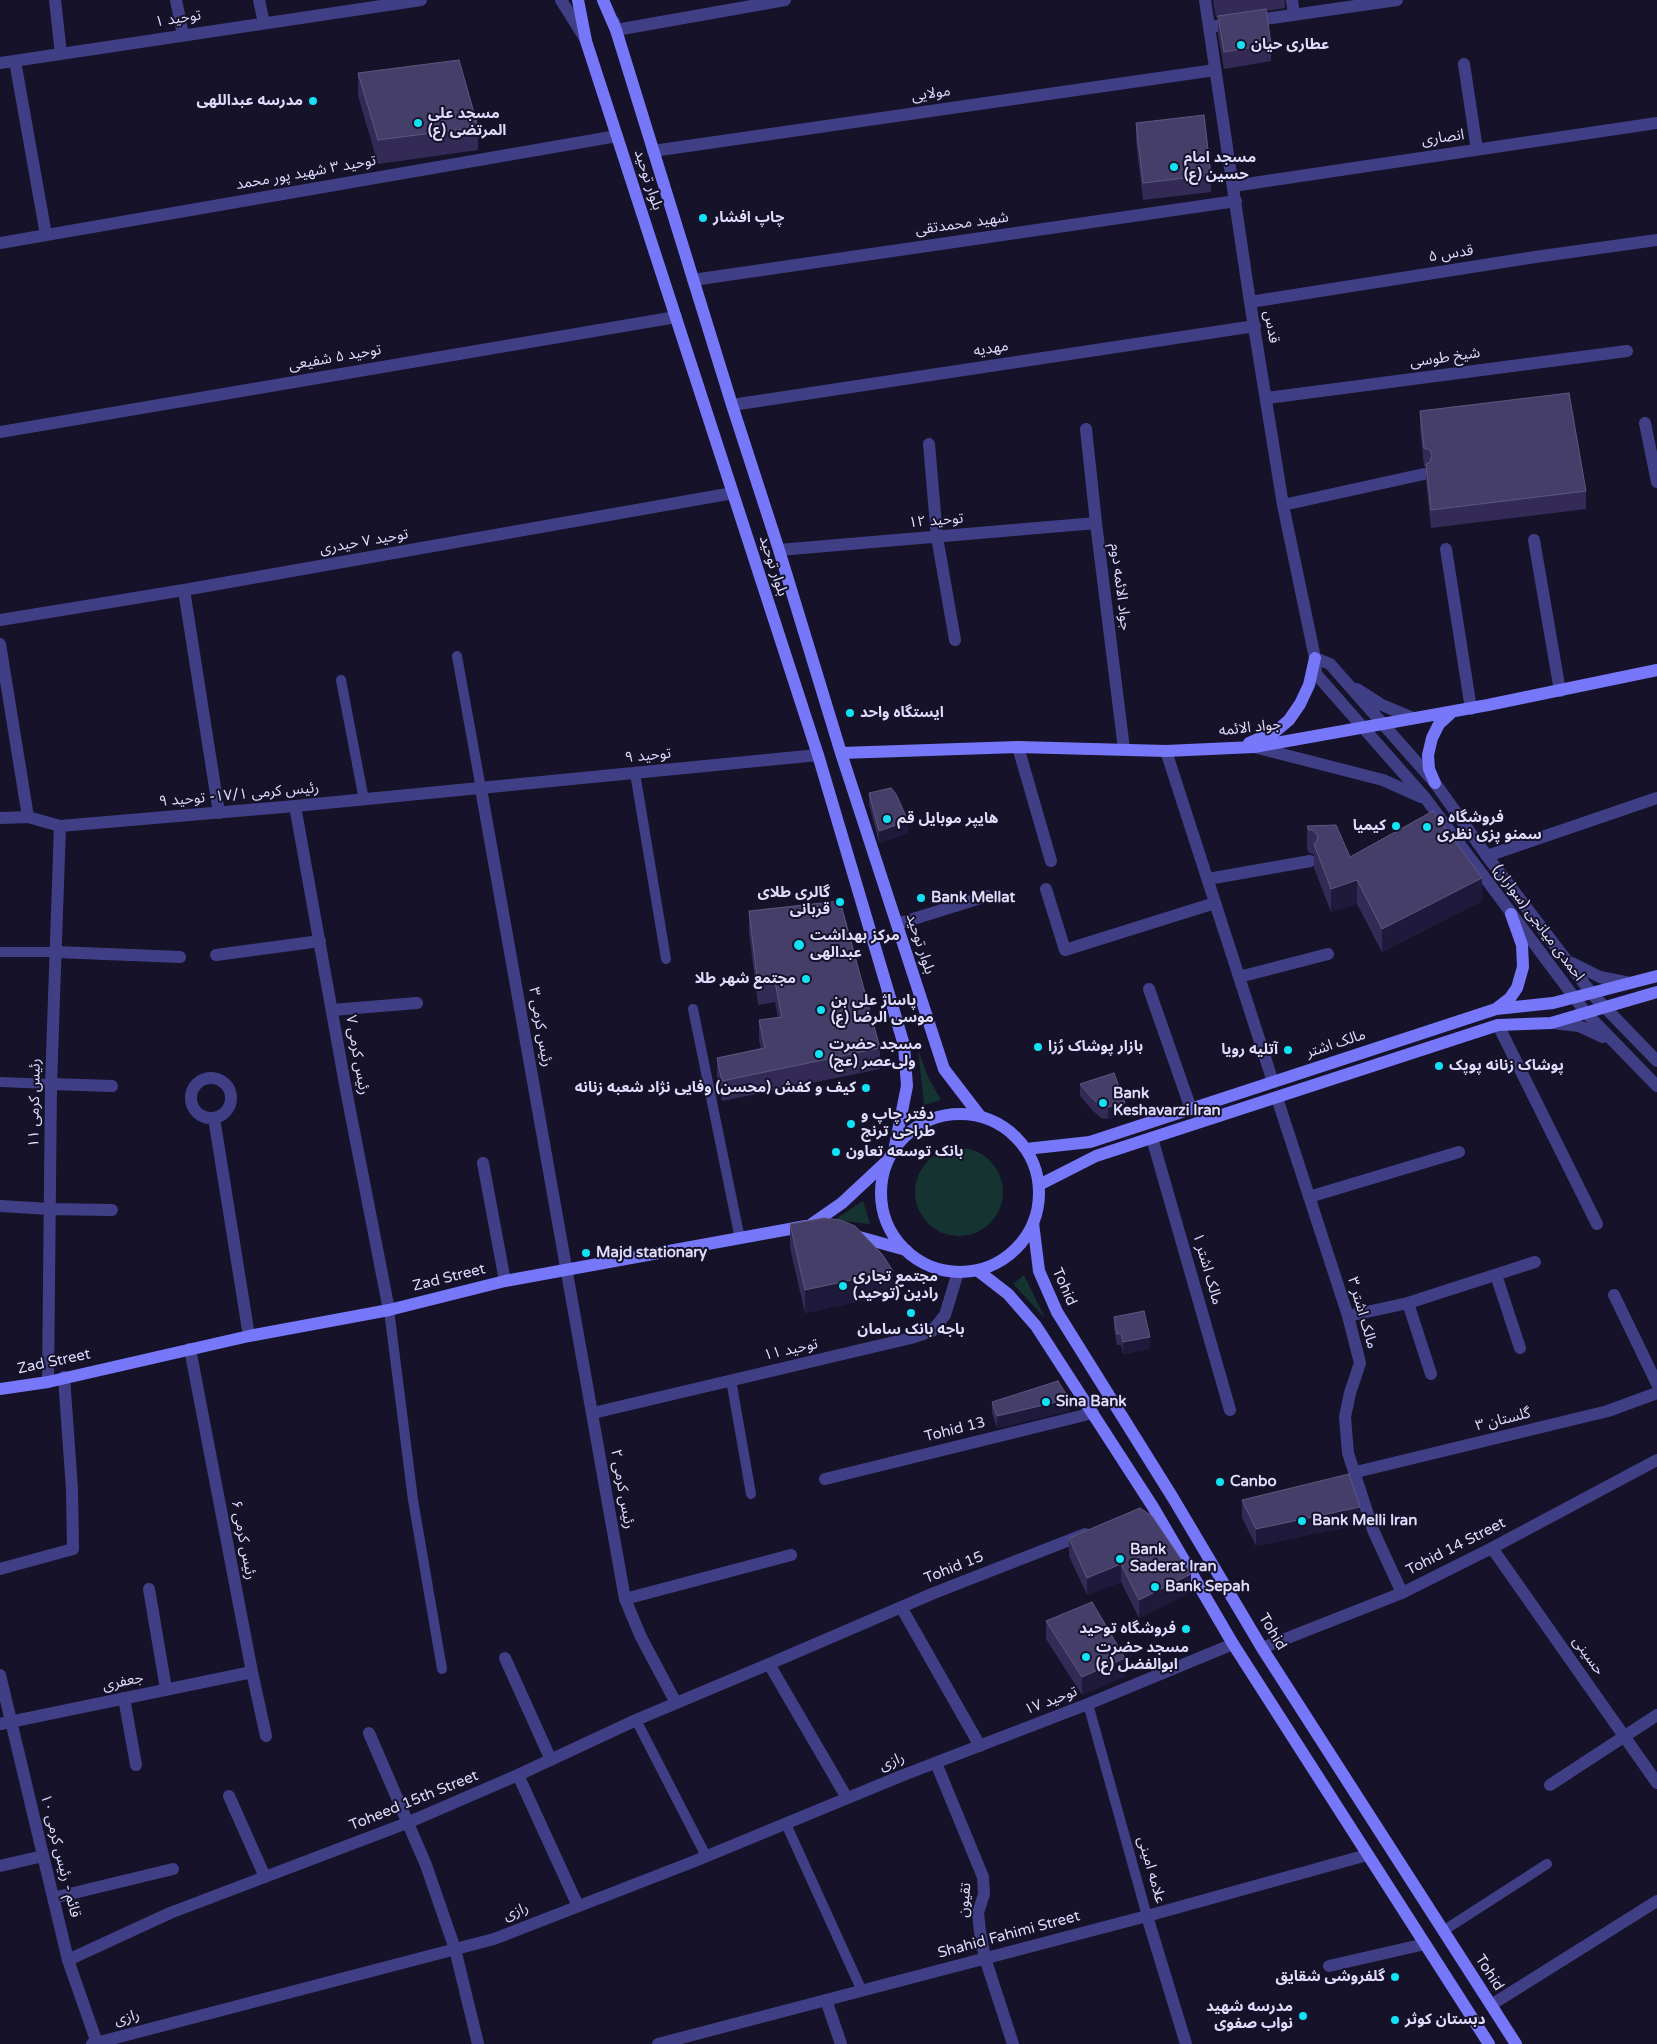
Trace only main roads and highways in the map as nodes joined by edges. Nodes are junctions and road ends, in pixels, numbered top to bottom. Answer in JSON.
{"nodes":[{"id":1,"x":578,"y":0,"type":"edge"},
{"id":2,"x":603,"y":0,"type":"edge"},
{"id":3,"x":1315,"y":658,"type":"road end"},
{"id":4,"x":1657,"y":670,"type":"edge"},
{"id":5,"x":1452,"y":712,"type":"junction"},
{"id":6,"x":1234,"y":748,"type":"junction"},
{"id":7,"x":841,"y":753,"type":"junction"},
{"id":8,"x":1435,"y":783,"type":"road end"},
{"id":9,"x":1510,"y":914,"type":"road end"},
{"id":10,"x":1657,"y":976,"type":"edge"},
{"id":11,"x":1657,"y":992,"type":"edge"},
{"id":12,"x":1496,"y":1009,"type":"junction"},
{"id":13,"x":980,"y":1116,"type":"junction"},
{"id":14,"x":896,"y":1146,"type":"junction"},
{"id":15,"x":1026,"y":1149,"type":"junction"},
{"id":16,"x":886,"y":1162,"type":"junction"},
{"id":17,"x":1039,"y":1185,"type":"junction"},
{"id":18,"x":1033,"y":1223,"type":"junction"},
{"id":19,"x":809,"y":1226,"type":"junction"},
{"id":20,"x":906,"y":1250,"type":"junction"},
{"id":21,"x":977,"y":1270,"type":"junction"},
{"id":22,"x":0,"y":1389,"type":"edge"},
{"id":23,"x":1489,"y":2044,"type":"edge"},
{"id":24,"x":1516,"y":2044,"type":"edge"}],
"edges":[{"from":1,"to":14,"type":"main road","name":"بلوار توحید"},
{"from":2,"to":7,"type":"main road","name":"بلوار توحید"},
{"from":3,"to":6,"type":"main road"},
{"from":4,"to":5,"type":"main road","name":"جواد الائمه"},
{"from":5,"to":6,"type":"main road","name":"جواد الائمه"},
{"from":5,"to":8,"type":"main road"},
{"from":6,"to":7,"type":"main road","name":"جواد الائمه"},
{"from":7,"to":13,"type":"main road","name":"بلوار توحید"},
{"from":9,"to":12,"type":"main road"},
{"from":10,"to":12,"type":"main road","name":"مالک اشتر"},
{"from":11,"to":17,"type":"main road"},
{"from":12,"to":15,"type":"main road","name":"مالک اشتر"},
{"from":13,"to":14,"type":"main road"},
{"from":13,"to":15,"type":"main road"},
{"from":14,"to":16,"type":"main road"},
{"from":15,"to":17,"type":"main road"},
{"from":16,"to":19,"type":"main road","name":"Zad Street"},
{"from":16,"to":20,"type":"main road"},
{"from":17,"to":18,"type":"main road"},
{"from":18,"to":21,"type":"main road"},
{"from":18,"to":24,"type":"main road","name":"Tohid"},
{"from":19,"to":20,"type":"main road"},
{"from":19,"to":22,"type":"main road","name":"Zad Street"},
{"from":20,"to":21,"type":"main road"},
{"from":21,"to":23,"type":"main road"}]}
